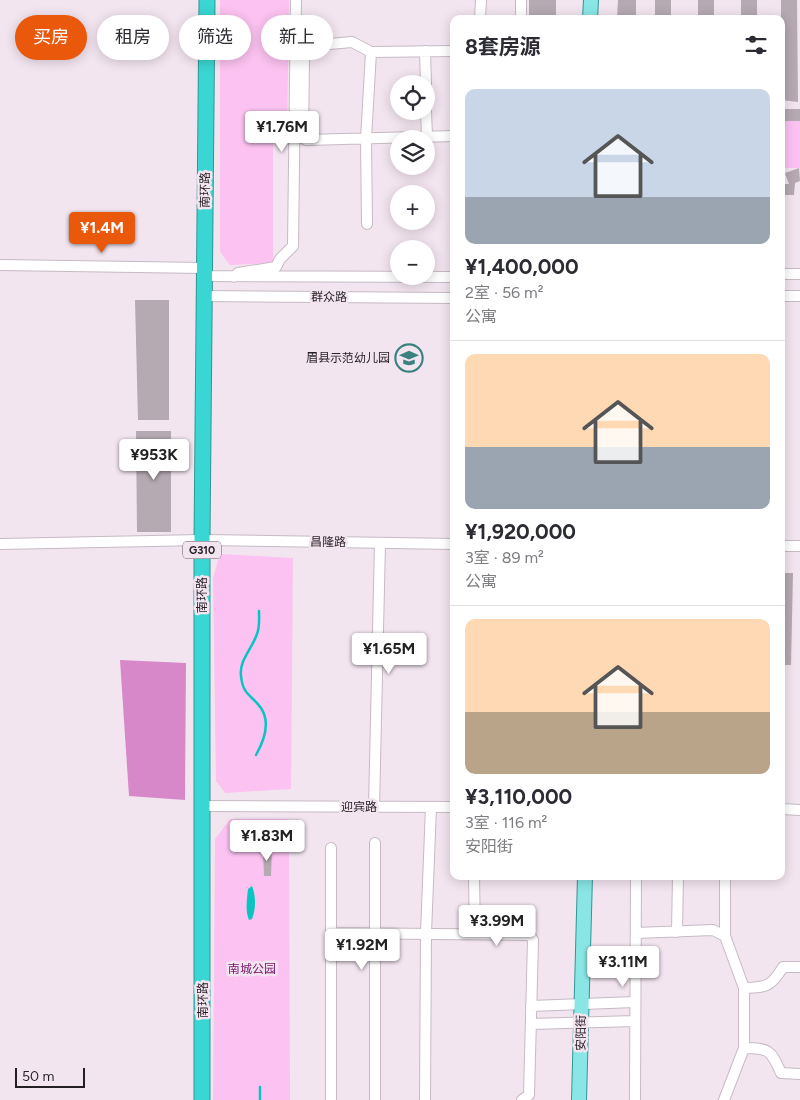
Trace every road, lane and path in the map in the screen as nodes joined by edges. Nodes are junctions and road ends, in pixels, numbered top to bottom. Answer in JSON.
{"nodes":[{"id":1,"x":208,"y":0,"type":"edge"},
{"id":2,"x":296,"y":0,"type":"edge"},
{"id":3,"x":481,"y":0,"type":"edge"},
{"id":4,"x":521,"y":0,"type":"edge"},
{"id":5,"x":591,"y":0,"type":"edge"},
{"id":6,"x":480,"y":15,"type":"edge"},
{"id":7,"x":520,"y":15,"type":"edge"},
{"id":8,"x":590,"y":15,"type":"edge"},
{"id":9,"x":425,"y":51,"type":"junction"},
{"id":10,"x":450,"y":51,"type":"edge"},
{"id":11,"x":371,"y":52,"type":"junction"},
{"id":12,"x":426,"y":75,"type":"edge"},
{"id":13,"x":450,"y":136,"type":"edge"},
{"id":14,"x":435,"y":137,"type":"edge"},
{"id":15,"x":390,"y":139,"type":"edge"},
{"id":16,"x":366,"y":140,"type":"junction"},
{"id":17,"x":367,"y":224,"type":"dead end"},
{"id":18,"x":0,"y":265,"type":"edge"},
{"id":19,"x":204,"y":272,"type":"junction"},
{"id":20,"x":785,"y":274,"type":"edge"},
{"id":21,"x":800,"y":274,"type":"edge"},
{"id":22,"x":234,"y":277,"type":"junction"},
{"id":23,"x":450,"y":277,"type":"edge"},
{"id":24,"x":204,"y":296,"type":"junction"},
{"id":25,"x":785,"y":296,"type":"edge"},
{"id":26,"x":800,"y":296,"type":"edge"},
{"id":27,"x":450,"y":298,"type":"edge"},
{"id":28,"x":202,"y":540,"type":"junction"},
{"id":29,"x":380,"y":543,"type":"junction"},
{"id":30,"x":0,"y":544,"type":"edge"},
{"id":31,"x":450,"y":544,"type":"edge"},
{"id":32,"x":785,"y":546,"type":"edge"},
{"id":33,"x":800,"y":546,"type":"edge"},
{"id":34,"x":203,"y":806,"type":"junction"},
{"id":35,"x":374,"y":807,"type":"junction"},
{"id":36,"x":431,"y":807,"type":"junction"},
{"id":37,"x":450,"y":807,"type":"edge"},
{"id":38,"x":785,"y":809,"type":"edge"},
{"id":39,"x":800,"y":810,"type":"edge"},
{"id":40,"x":375,"y":843,"type":"dead end"},
{"id":41,"x":331,"y":848,"type":"dead end"},
{"id":42,"x":474,"y":880,"type":"edge"},
{"id":43,"x":585,"y":880,"type":"edge"},
{"id":44,"x":636,"y":880,"type":"edge"},
{"id":45,"x":678,"y":880,"type":"edge"},
{"id":46,"x":725,"y":880,"type":"edge"},
{"id":47,"x":677,"y":932,"type":"junction"},
{"id":48,"x":331,"y":933,"type":"junction"},
{"id":49,"x":374,"y":933,"type":"junction"},
{"id":50,"x":426,"y":933,"type":"junction"},
{"id":51,"x":636,"y":933,"type":"junction"},
{"id":52,"x":475,"y":934,"type":"junction"},
{"id":53,"x":725,"y":936,"type":"junction"},
{"id":54,"x":800,"y":967,"type":"edge"},
{"id":55,"x":744,"y":988,"type":"junction"},
{"id":56,"x":636,"y":1002,"type":"junction"},
{"id":57,"x":582,"y":1004,"type":"junction"},
{"id":58,"x":531,"y":1006,"type":"junction"},
{"id":59,"x":635,"y":1021,"type":"junction"},
{"id":60,"x":581,"y":1022,"type":"junction"},
{"id":61,"x":531,"y":1024,"type":"junction"},
{"id":62,"x":744,"y":1048,"type":"junction"},
{"id":63,"x":800,"y":1074,"type":"edge"},
{"id":64,"x":202,"y":1100,"type":"edge"},
{"id":65,"x":331,"y":1100,"type":"edge"},
{"id":66,"x":375,"y":1100,"type":"edge"},
{"id":67,"x":425,"y":1100,"type":"edge"},
{"id":68,"x":522,"y":1100,"type":"edge"},
{"id":69,"x":579,"y":1100,"type":"edge"},
{"id":70,"x":635,"y":1100,"type":"edge"},
{"id":71,"x":724,"y":1100,"type":"edge"}],
"edges":[{"from":1,"to":19,"type":"highway","name":"南环路","number":"G310"},
{"from":2,"to":22,"type":"street"},
{"from":3,"to":6,"type":"street"},
{"from":4,"to":7,"type":"street"},
{"from":5,"to":8,"type":"main road"},
{"from":9,"to":10,"type":"street"},
{"from":9,"to":11,"type":"street"},
{"from":9,"to":12,"type":"street"},
{"from":11,"to":16,"type":"street"},
{"from":11,"to":16,"type":"street"},
{"from":13,"to":14,"type":"street"},
{"from":15,"to":16,"type":"street"},
{"from":16,"to":17,"type":"street"},
{"from":18,"to":19,"type":"street","name":"群众路"},
{"from":19,"to":22,"type":"street","name":"群众路"},
{"from":19,"to":24,"type":"highway","name":"南环路","number":"G310"},
{"from":20,"to":21,"type":"street"},
{"from":22,"to":23,"type":"street","name":"群众路"},
{"from":24,"to":27,"type":"street","name":"群众路"},
{"from":24,"to":28,"type":"highway","name":"南环路","number":"G310"},
{"from":25,"to":26,"type":"street"},
{"from":28,"to":29,"type":"street","name":"昌隆路"},
{"from":28,"to":30,"type":"street","name":"昌隆路"},
{"from":28,"to":34,"type":"highway","name":"南环路","number":"G310"},
{"from":29,"to":31,"type":"street","name":"昌隆路"},
{"from":29,"to":35,"type":"street"},
{"from":32,"to":33,"type":"street"},
{"from":34,"to":35,"type":"street","name":"迎宾路"},
{"from":34,"to":64,"type":"highway","name":"南环路","number":"G310"},
{"from":35,"to":36,"type":"street","name":"迎宾路"},
{"from":36,"to":37,"type":"street","name":"迎宾路"},
{"from":36,"to":50,"type":"street"},
{"from":38,"to":39,"type":"street"},
{"from":40,"to":49,"type":"street"},
{"from":41,"to":48,"type":"street"},
{"from":42,"to":52,"type":"street"},
{"from":43,"to":57,"type":"main road","name":"安阳街"},
{"from":44,"to":51,"type":"street"},
{"from":45,"to":47,"type":"street"},
{"from":46,"to":53,"type":"street"},
{"from":47,"to":51,"type":"street"},
{"from":47,"to":53,"type":"street"},
{"from":48,"to":49,"type":"street"},
{"from":48,"to":65,"type":"street"},
{"from":49,"to":50,"type":"street"},
{"from":49,"to":66,"type":"street"},
{"from":50,"to":52,"type":"street"},
{"from":50,"to":67,"type":"street"},
{"from":51,"to":56,"type":"street"},
{"from":52,"to":58,"type":"street"},
{"from":53,"to":55,"type":"street"},
{"from":54,"to":55,"type":"street"},
{"from":55,"to":62,"type":"street"},
{"from":56,"to":57,"type":"street"},
{"from":56,"to":59,"type":"street"},
{"from":57,"to":58,"type":"street"},
{"from":57,"to":60,"type":"main road","name":"安阳街"},
{"from":58,"to":61,"type":"street"},
{"from":59,"to":60,"type":"street"},
{"from":59,"to":70,"type":"street"},
{"from":60,"to":61,"type":"street"},
{"from":60,"to":69,"type":"main road","name":"安阳街"},
{"from":61,"to":68,"type":"street"},
{"from":62,"to":63,"type":"street"},
{"from":62,"to":71,"type":"street"}]}
